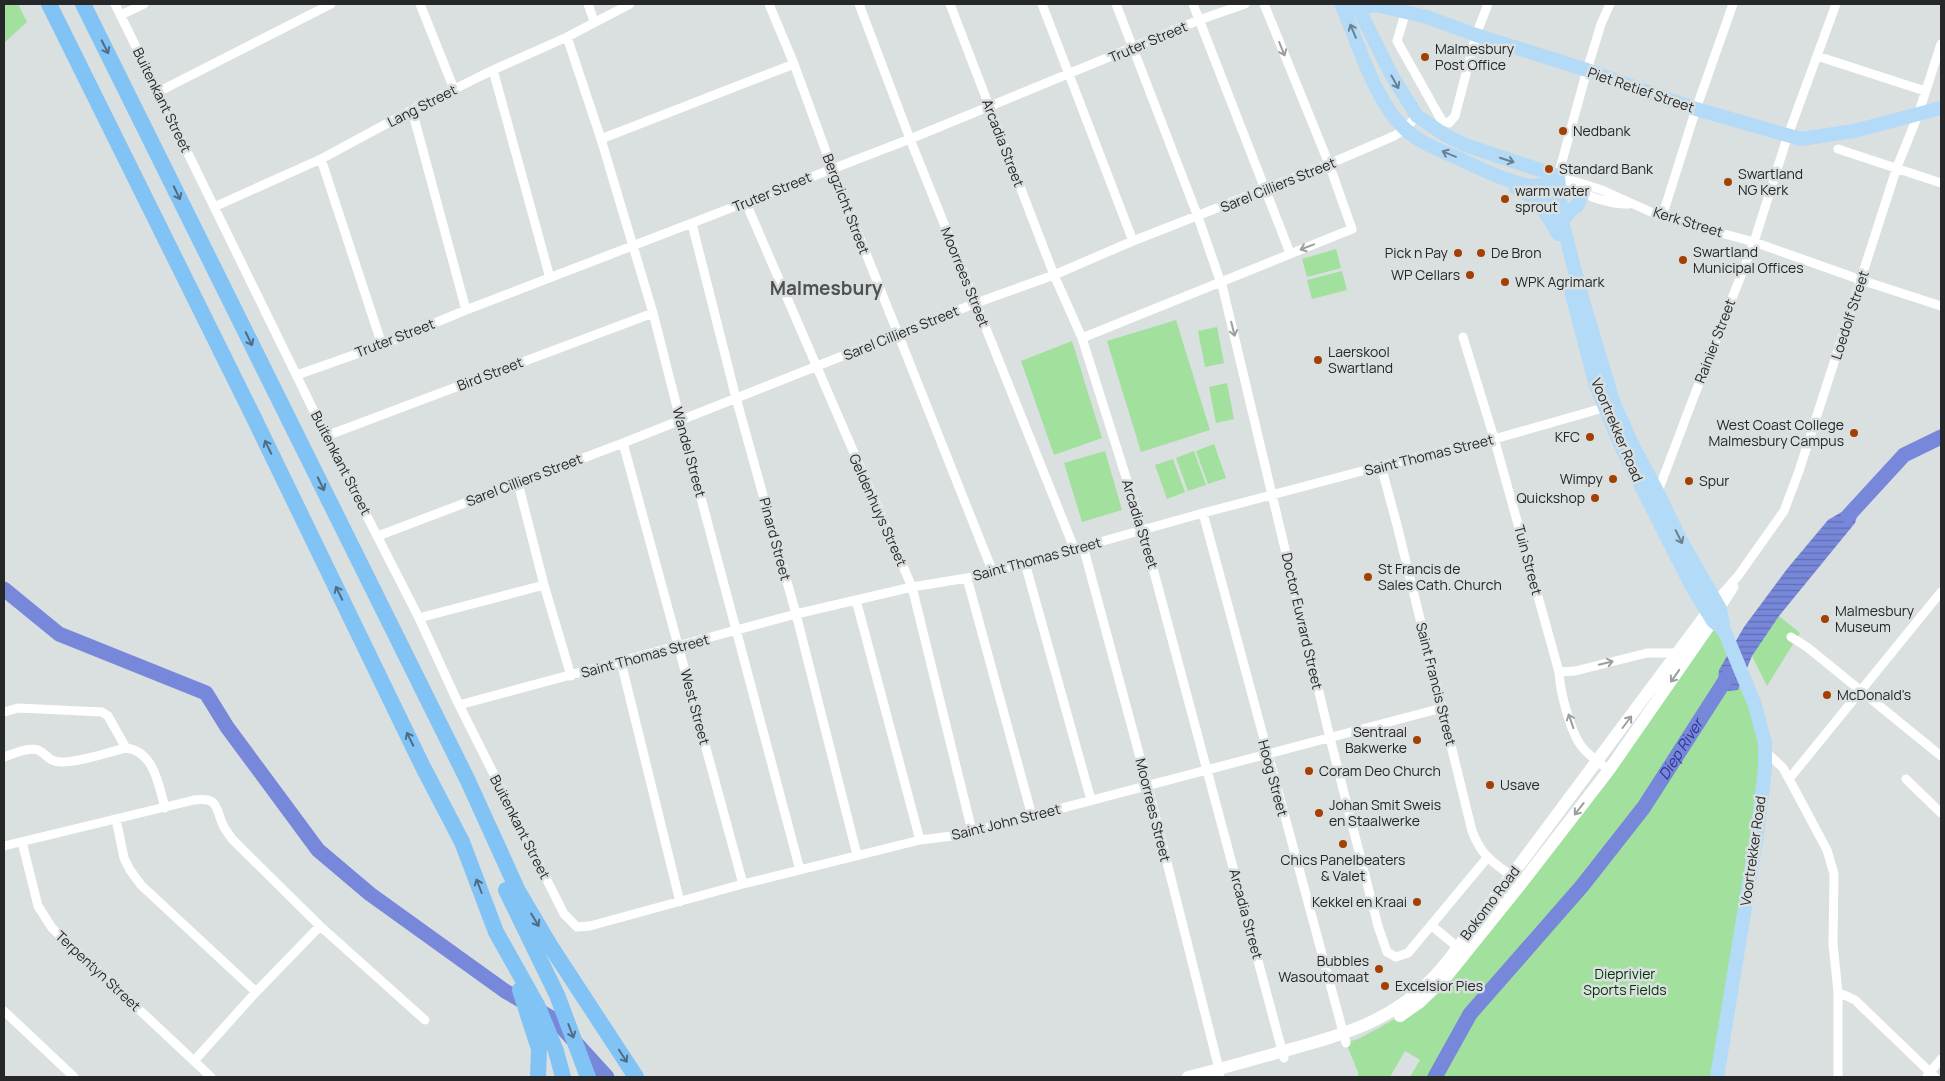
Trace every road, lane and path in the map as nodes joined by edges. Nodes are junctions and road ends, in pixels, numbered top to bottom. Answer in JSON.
{"nodes":[{"id":1,"x":49,"y":4,"type":"edge"},
{"id":2,"x":83,"y":4,"type":"edge"},
{"id":3,"x":115,"y":4,"type":"edge"},
{"id":4,"x":144,"y":4,"type":"edge"},
{"id":5,"x":331,"y":4,"type":"edge"},
{"id":6,"x":420,"y":4,"type":"edge"},
{"id":7,"x":588,"y":4,"type":"edge"},
{"id":8,"x":630,"y":4,"type":"edge"},
{"id":9,"x":769,"y":4,"type":"edge"},
{"id":10,"x":859,"y":4,"type":"edge"},
{"id":11,"x":950,"y":4,"type":"edge"},
{"id":12,"x":1042,"y":4,"type":"edge"},
{"id":13,"x":1116,"y":4,"type":"edge"},
{"id":14,"x":1193,"y":4,"type":"edge"},
{"id":15,"x":1245,"y":4,"type":"edge"},
{"id":16,"x":1264,"y":4,"type":"edge"},
{"id":17,"x":1488,"y":4,"type":"edge"},
{"id":18,"x":1610,"y":4,"type":"edge"},
{"id":19,"x":1733,"y":4,"type":"edge"},
{"id":20,"x":1836,"y":4,"type":"edge"},
{"id":21,"x":1350,"y":7,"type":"edge"},
{"id":22,"x":1406,"y":11,"type":"junction"},
{"id":23,"x":121,"y":15,"type":"junction"},
{"id":24,"x":1199,"y":20,"type":"junction"},
{"id":25,"x":594,"y":22,"type":"junction"},
{"id":26,"x":1476,"y":35,"type":"junction"},
{"id":27,"x":567,"y":37,"type":"junction"},
{"id":28,"x":1941,"y":44,"type":"edge"},
{"id":29,"x":1133,"y":48,"type":"junction"},
{"id":30,"x":1817,"y":56,"type":"junction"},
{"id":31,"x":794,"y":64,"type":"junction"},
{"id":32,"x":493,"y":70,"type":"junction"},
{"id":33,"x":1587,"y":70,"type":"junction"},
{"id":34,"x":1070,"y":74,"type":"junction"},
{"id":35,"x":454,"y":90,"type":"junction"},
{"id":36,"x":1925,"y":91,"type":"junction"},
{"id":37,"x":158,"y":92,"type":"junction"},
{"id":38,"x":989,"y":107,"type":"junction"},
{"id":39,"x":1941,"y":108,"type":"edge"},
{"id":40,"x":1696,"y":109,"type":"junction"},
{"id":41,"x":412,"y":110,"type":"junction"},
{"id":42,"x":1918,"y":115,"type":"junction"},
{"id":43,"x":1417,"y":116,"type":"junction"},
{"id":44,"x":1405,"y":129,"type":"junction"},
{"id":45,"x":1788,"y":136,"type":"junction"},
{"id":46,"x":601,"y":139,"type":"junction"},
{"id":47,"x":910,"y":139,"type":"junction"},
{"id":48,"x":1838,"y":149,"type":"dead end"},
{"id":49,"x":321,"y":159,"type":"junction"},
{"id":50,"x":1329,"y":164,"type":"junction"},
{"id":51,"x":832,"y":168,"type":"junction"},
{"id":52,"x":1897,"y":168,"type":"junction"},
{"id":53,"x":1493,"y":175,"type":"junction"},
{"id":54,"x":1554,"y":179,"type":"junction"},
{"id":55,"x":1941,"y":183,"type":"edge"},
{"id":56,"x":1265,"y":189,"type":"junction"},
{"id":57,"x":1582,"y":193,"type":"junction"},
{"id":58,"x":746,"y":203,"type":"junction"},
{"id":59,"x":1635,"y":204,"type":"junction"},
{"id":60,"x":214,"y":207,"type":"junction"},
{"id":61,"x":1198,"y":217,"type":"junction"},
{"id":62,"x":1662,"y":217,"type":"junction"},
{"id":63,"x":692,"y":224,"type":"junction"},
{"id":64,"x":1560,"y":228,"type":"junction"},
{"id":65,"x":1133,"y":241,"type":"junction"},
{"id":66,"x":1754,"y":242,"type":"junction"},
{"id":67,"x":634,"y":247,"type":"junction"},
{"id":68,"x":1290,"y":253,"type":"junction"},
{"id":69,"x":1054,"y":275,"type":"junction"},
{"id":70,"x":550,"y":278,"type":"junction"},
{"id":71,"x":1861,"y":280,"type":"junction"},
{"id":72,"x":1221,"y":282,"type":"junction"},
{"id":73,"x":976,"y":304,"type":"junction"},
{"id":74,"x":1941,"y":306,"type":"edge"},
{"id":75,"x":466,"y":310,"type":"junction"},
{"id":76,"x":653,"y":313,"type":"junction"},
{"id":77,"x":898,"y":335,"type":"junction"},
{"id":78,"x":1463,"y":337,"type":"dead end"},
{"id":79,"x":1082,"y":338,"type":"junction"},
{"id":80,"x":382,"y":344,"type":"junction"},
{"id":81,"x":816,"y":367,"type":"junction"},
{"id":82,"x":297,"y":375,"type":"junction"},
{"id":83,"x":736,"y":398,"type":"junction"},
{"id":84,"x":1609,"y":406,"type":"junction"},
{"id":85,"x":680,"y":419,"type":"junction"},
{"id":86,"x":326,"y":436,"type":"junction"},
{"id":87,"x":1494,"y":438,"type":"junction"},
{"id":88,"x":623,"y":443,"type":"junction"},
{"id":89,"x":1381,"y":466,"type":"junction"},
{"id":90,"x":518,"y":483,"type":"junction"},
{"id":91,"x":1658,"y":493,"type":"junction"},
{"id":92,"x":1272,"y":496,"type":"junction"},
{"id":93,"x":1650,"y":506,"type":"junction"},
{"id":94,"x":1203,"y":513,"type":"junction"},
{"id":95,"x":1143,"y":531,"type":"junction"},
{"id":96,"x":378,"y":536,"type":"junction"},
{"id":97,"x":1079,"y":547,"type":"junction"},
{"id":98,"x":1025,"y":563,"type":"junction"},
{"id":99,"x":992,"y":570,"type":"junction"},
{"id":100,"x":967,"y":578,"type":"junction"},
{"id":101,"x":544,"y":585,"type":"junction"},
{"id":102,"x":912,"y":587,"type":"junction"},
{"id":103,"x":1941,"y":592,"type":"edge"},
{"id":104,"x":856,"y":600,"type":"junction"},
{"id":105,"x":796,"y":614,"type":"junction"},
{"id":106,"x":419,"y":618,"type":"junction"},
{"id":107,"x":1718,"y":619,"type":"junction"},
{"id":108,"x":736,"y":631,"type":"junction"},
{"id":109,"x":1791,"y":637,"type":"dead end"},
{"id":110,"x":678,"y":646,"type":"junction"},
{"id":111,"x":1679,"y":653,"type":"junction"},
{"id":112,"x":621,"y":662,"type":"junction"},
{"id":113,"x":1575,"y":671,"type":"junction"},
{"id":114,"x":1558,"y":672,"type":"junction"},
{"id":115,"x":571,"y":676,"type":"junction"},
{"id":116,"x":1860,"y":691,"type":"junction"},
{"id":117,"x":1561,"y":694,"type":"junction"},
{"id":118,"x":459,"y":705,"type":"junction"},
{"id":119,"x":1442,"y":708,"type":"junction"},
{"id":120,"x":4,"y":712,"type":"edge"},
{"id":121,"x":1330,"y":738,"type":"junction"},
{"id":122,"x":126,"y":748,"type":"junction"},
{"id":123,"x":1765,"y":751,"type":"junction"},
{"id":124,"x":1267,"y":754,"type":"junction"},
{"id":125,"x":1941,"y":756,"type":"edge"},
{"id":126,"x":4,"y":757,"type":"edge"},
{"id":127,"x":1597,"y":760,"type":"junction"},
{"id":128,"x":1208,"y":770,"type":"junction"},
{"id":129,"x":1609,"y":770,"type":"junction"},
{"id":130,"x":1789,"y":779,"type":"junction"},
{"id":131,"x":1906,"y":779,"type":"dead end"},
{"id":132,"x":468,"y":781,"type":"junction"},
{"id":133,"x":1148,"y":787,"type":"junction"},
{"id":134,"x":1090,"y":800,"type":"junction"},
{"id":135,"x":165,"y":808,"type":"junction"},
{"id":136,"x":1941,"y":813,"type":"edge"},
{"id":137,"x":1032,"y":816,"type":"junction"},
{"id":138,"x":116,"y":819,"type":"junction"},
{"id":139,"x":972,"y":831,"type":"junction"},
{"id":140,"x":920,"y":840,"type":"junction"},
{"id":141,"x":22,"y":842,"type":"junction"},
{"id":142,"x":4,"y":846,"type":"edge"},
{"id":143,"x":857,"y":856,"type":"junction"},
{"id":144,"x":1487,"y":858,"type":"junction"},
{"id":145,"x":800,"y":870,"type":"junction"},
{"id":146,"x":1516,"y":880,"type":"junction"},
{"id":147,"x":742,"y":884,"type":"junction"},
{"id":148,"x":680,"y":902,"type":"junction"},
{"id":149,"x":570,"y":922,"type":"joint"},
{"id":150,"x":1430,"y":925,"type":"junction"},
{"id":151,"x":320,"y":926,"type":"junction"},
{"id":152,"x":1461,"y":950,"type":"junction"},
{"id":153,"x":509,"y":956,"type":"junction"},
{"id":154,"x":256,"y":992,"type":"junction"},
{"id":155,"x":1838,"y":992,"type":"junction"},
{"id":156,"x":4,"y":1011,"type":"edge"},
{"id":157,"x":425,"y":1020,"type":"dead end"},
{"id":158,"x":1345,"y":1038,"type":"junction"},
{"id":159,"x":1283,"y":1055,"type":"junction"},
{"id":160,"x":1941,"y":1059,"type":"edge"},
{"id":161,"x":194,"y":1061,"type":"junction"},
{"id":162,"x":586,"y":1072,"type":"edge"},
{"id":163,"x":1217,"y":1074,"type":"edge"},
{"id":164,"x":1930,"y":1076,"type":"edge"},
{"id":165,"x":74,"y":1077,"type":"edge"},
{"id":166,"x":211,"y":1077,"type":"edge"},
{"id":167,"x":538,"y":1077,"type":"edge"},
{"id":168,"x":562,"y":1077,"type":"edge"},
{"id":169,"x":636,"y":1077,"type":"edge"},
{"id":170,"x":1188,"y":1077,"type":"edge"},
{"id":171,"x":1717,"y":1077,"type":"edge"},
{"id":172,"x":1838,"y":1077,"type":"edge"}],
"edges":[{"from":153,"to":1,"type":"highway","one_way":true},
{"from":2,"to":132,"type":"highway","one_way":true},
{"from":3,"to":23,"type":"street","name":"Buitenkant Street"},
{"from":4,"to":23,"type":"street"},
{"from":5,"to":37,"type":"street"},
{"from":6,"to":35,"type":"street"},
{"from":7,"to":25,"type":"street"},
{"from":8,"to":25,"type":"street","name":"Lang Street"},
{"from":9,"to":31,"type":"street","name":"Bergzicht Street"},
{"from":10,"to":47,"type":"street","name":"Moorrees Street"},
{"from":11,"to":38,"type":"street","name":"Arcadia Street"},
{"from":12,"to":34,"type":"street"},
{"from":13,"to":29,"type":"street","name":"Doctor Euvrard Street"},
{"from":14,"to":24,"type":"street"},
{"from":15,"to":24,"type":"street","name":"Truter Street"},
{"from":16,"to":50,"type":"street","one_way":true},
{"from":17,"to":26,"type":"street"},
{"from":18,"to":33,"type":"street"},
{"from":19,"to":40,"type":"street"},
{"from":20,"to":30,"type":"street","name":"Rainier Street"},
{"from":21,"to":22,"type":"main road","name":"Piet Retief Street"},
{"from":21,"to":43,"type":"main road","one_way":true},
{"from":44,"to":21,"type":"main road","one_way":true},
{"from":22,"to":26,"type":"main road","name":"Piet Retief Street"},
{"from":22,"to":26,"type":"street"},
{"from":23,"to":37,"type":"street","name":"Buitenkant Street"},
{"from":24,"to":29,"type":"street","name":"Truter Street"},
{"from":24,"to":56,"type":"street"},
{"from":25,"to":27,"type":"street","name":"Lang Street"},
{"from":26,"to":33,"type":"main road","name":"Piet Retief Street"},
{"from":27,"to":32,"type":"street","name":"Lang Street"},
{"from":27,"to":46,"type":"street","name":"Wandel Street"},
{"from":28,"to":36,"type":"street","name":"Loedolf Street"},
{"from":29,"to":34,"type":"street","name":"Truter Street"},
{"from":29,"to":61,"type":"street","name":"Doctor Euvrard Street"},
{"from":30,"to":36,"type":"street"},
{"from":30,"to":45,"type":"street","name":"Rainier Street"},
{"from":31,"to":46,"type":"street"},
{"from":31,"to":51,"type":"street","name":"Bergzicht Street"},
{"from":32,"to":35,"type":"street","name":"Lang Street"},
{"from":32,"to":70,"type":"street"},
{"from":33,"to":40,"type":"main road","name":"Piet Retief Street"},
{"from":33,"to":54,"type":"street"},
{"from":34,"to":38,"type":"street","name":"Truter Street"},
{"from":34,"to":65,"type":"street"},
{"from":35,"to":41,"type":"street","name":"Lang Street"},
{"from":36,"to":42,"type":"street","name":"Loedolf Street"},
{"from":37,"to":60,"type":"street","name":"Buitenkant Street"},
{"from":38,"to":47,"type":"street","name":"Truter Street"},
{"from":38,"to":69,"type":"street","name":"Arcadia Street"},
{"from":39,"to":42,"type":"main road","name":"Piet Retief Street"},
{"from":40,"to":45,"type":"main road","name":"Piet Retief Street"},
{"from":40,"to":62,"type":"street"},
{"from":41,"to":49,"type":"street","name":"Lang Street"},
{"from":41,"to":75,"type":"street"},
{"from":42,"to":45,"type":"main road","name":"Piet Retief Street"},
{"from":42,"to":52,"type":"street","name":"Loedolf Street"},
{"from":43,"to":44,"type":"street","name":"Sarel Cilliers Street"},
{"from":43,"to":54,"type":"main road","one_way":true},
{"from":44,"to":50,"type":"street","name":"Sarel Cilliers Street"},
{"from":53,"to":44,"type":"main road","one_way":true},
{"from":45,"to":66,"type":"street","name":"Rainier Street"},
{"from":46,"to":67,"type":"street","name":"Wandel Street"},
{"from":47,"to":51,"type":"street","name":"Truter Street"},
{"from":47,"to":73,"type":"street","name":"Moorrees Street"},
{"from":48,"to":52,"type":"street"},
{"from":49,"to":60,"type":"street","name":"Lang Street"},
{"from":49,"to":80,"type":"street"},
{"from":50,"to":56,"type":"street","name":"Sarel Cilliers Street"},
{"from":50,"to":68,"type":"street","one_way":true},
{"from":51,"to":58,"type":"street","name":"Truter Street"},
{"from":51,"to":77,"type":"street","name":"Bergzicht Street"},
{"from":52,"to":55,"type":"street"},
{"from":52,"to":71,"type":"street","name":"Loedolf Street"},
{"from":53,"to":54,"type":"main road"},
{"from":53,"to":64,"type":"main road"},
{"from":54,"to":57,"type":"street","name":"Kerk Street"},
{"from":54,"to":59,"type":"street","name":"Kerk Street"},
{"from":54,"to":64,"type":"main road","name":"Voortrekker Road"},
{"from":56,"to":61,"type":"street","name":"Sarel Cilliers Street"},
{"from":56,"to":68,"type":"street"},
{"from":57,"to":59,"type":"street","name":"Kerk Street"},
{"from":57,"to":64,"type":"main road"},
{"from":58,"to":63,"type":"street","name":"Truter Street"},
{"from":58,"to":81,"type":"street","name":"Geldenhuys Street"},
{"from":59,"to":62,"type":"street","name":"Kerk Street"},
{"from":60,"to":82,"type":"street","name":"Buitenkant Street"},
{"from":61,"to":65,"type":"street","name":"Sarel Cilliers Street"},
{"from":61,"to":72,"type":"street","name":"Doctor Euvrard Street"},
{"from":62,"to":66,"type":"street","name":"Kerk Street"},
{"from":63,"to":67,"type":"street","name":"Truter Street"},
{"from":63,"to":83,"type":"street","name":"Pinard Street"},
{"from":64,"to":84,"type":"main road","name":"Voortrekker Road"},
{"from":65,"to":69,"type":"street","name":"Sarel Cilliers Street"},
{"from":66,"to":71,"type":"street","name":"Kerk Street"},
{"from":66,"to":91,"type":"street","name":"Rainier Street"},
{"from":67,"to":70,"type":"street","name":"Truter Street"},
{"from":67,"to":76,"type":"street","name":"Wandel Street"},
{"from":68,"to":72,"type":"street"},
{"from":69,"to":73,"type":"street","name":"Sarel Cilliers Street"},
{"from":69,"to":79,"type":"street","name":"Arcadia Street"},
{"from":70,"to":75,"type":"street","name":"Truter Street"},
{"from":71,"to":74,"type":"street","name":"Kerk Street"},
{"from":71,"to":107,"type":"street","name":"Loedolf Street"},
{"from":72,"to":79,"type":"street"},
{"from":72,"to":92,"type":"street","name":"Doctor Euvrard Street","one_way":true},
{"from":73,"to":77,"type":"street","name":"Sarel Cilliers Street"},
{"from":73,"to":97,"type":"street","name":"Moorrees Street"},
{"from":75,"to":80,"type":"street","name":"Truter Street"},
{"from":76,"to":85,"type":"street","name":"Wandel Street"},
{"from":76,"to":86,"type":"street","name":"Bird Street"},
{"from":77,"to":81,"type":"street","name":"Sarel Cilliers Street"},
{"from":77,"to":99,"type":"street","name":"Bergzicht Street"},
{"from":78,"to":87,"type":"street","name":"Tuin Street"},
{"from":79,"to":95,"type":"street","name":"Arcadia Street"},
{"from":80,"to":82,"type":"street","name":"Truter Street"},
{"from":81,"to":83,"type":"street","name":"Sarel Cilliers Street"},
{"from":81,"to":102,"type":"street","name":"Geldenhuys Street"},
{"from":82,"to":86,"type":"street","name":"Buitenkant Street"},
{"from":83,"to":85,"type":"street","name":"Sarel Cilliers Street"},
{"from":83,"to":105,"type":"street","name":"Pinard Street"},
{"from":84,"to":87,"type":"street","name":"Saint Thomas Street"},
{"from":84,"to":91,"type":"main road","name":"Voortrekker Road"},
{"from":84,"to":93,"type":"main road","name":"Voortrekker Road"},
{"from":85,"to":88,"type":"street","name":"Sarel Cilliers Street"},
{"from":85,"to":108,"type":"street","name":"Wandel Street"},
{"from":86,"to":96,"type":"street","name":"Buitenkant Street"},
{"from":87,"to":89,"type":"street","name":"Saint Thomas Street"},
{"from":87,"to":114,"type":"street","name":"Tuin Street"},
{"from":88,"to":90,"type":"street","name":"Sarel Cilliers Street"},
{"from":88,"to":110,"type":"street","name":"West Street"},
{"from":89,"to":92,"type":"street","name":"Saint Thomas Street"},
{"from":89,"to":119,"type":"street","name":"Saint Francis Street"},
{"from":90,"to":96,"type":"street","name":"Sarel Cilliers Street"},
{"from":90,"to":101,"type":"street"},
{"from":91,"to":93,"type":"street","name":"Rainier Street"},
{"from":91,"to":107,"type":"main road","name":"Voortrekker Road","one_way":true},
{"from":92,"to":94,"type":"street","name":"Saint Thomas Street"},
{"from":92,"to":121,"type":"street","name":"Doctor Euvrard Street"},
{"from":93,"to":107,"type":"main road","name":"Voortrekker Road"},
{"from":94,"to":95,"type":"street","name":"Saint Thomas Street"},
{"from":94,"to":124,"type":"street","name":"Hoog Street"},
{"from":95,"to":97,"type":"street","name":"Saint Thomas Street"},
{"from":95,"to":128,"type":"street","name":"Arcadia Street"},
{"from":96,"to":106,"type":"street","name":"Buitenkant Street"},
{"from":97,"to":98,"type":"street","name":"Saint Thomas Street"},
{"from":97,"to":133,"type":"street","name":"Moorrees Street"},
{"from":98,"to":99,"type":"street","name":"Saint Thomas Street"},
{"from":98,"to":134,"type":"street"},
{"from":99,"to":100,"type":"street","name":"Saint Thomas Street"},
{"from":100,"to":102,"type":"street","name":"Saint Thomas Street"},
{"from":100,"to":137,"type":"street"},
{"from":101,"to":106,"type":"street"},
{"from":101,"to":115,"type":"street"},
{"from":102,"to":104,"type":"street","name":"Saint Thomas Street"},
{"from":102,"to":139,"type":"street","name":"Geldenhuys Street"},
{"from":103,"to":116,"type":"street"},
{"from":104,"to":105,"type":"street","name":"Saint Thomas Street"},
{"from":104,"to":140,"type":"street"},
{"from":105,"to":108,"type":"street","name":"Saint Thomas Street"},
{"from":105,"to":143,"type":"street","name":"Pinard Street"},
{"from":106,"to":118,"type":"street","name":"Buitenkant Street"},
{"from":107,"to":111,"type":"main road","name":"Bokomo Road"},
{"from":107,"to":123,"type":"main road","name":"Voortrekker Road"},
{"from":107,"to":129,"type":"main road","name":"Bokomo Road","one_way":true},
{"from":108,"to":110,"type":"street","name":"Saint Thomas Street"},
{"from":108,"to":145,"type":"street","name":"Wandel Street"},
{"from":109,"to":116,"type":"street"},
{"from":110,"to":112,"type":"street","name":"Saint Thomas Street"},
{"from":110,"to":147,"type":"street","name":"West Street"},
{"from":113,"to":111,"type":"street","one_way":true},
{"from":127,"to":111,"type":"main road","name":"Bokomo Road","one_way":true},
{"from":112,"to":115,"type":"street","name":"Saint Thomas Street"},
{"from":112,"to":148,"type":"street"},
{"from":113,"to":114,"type":"street"},
{"from":113,"to":117,"type":"street"},
{"from":114,"to":117,"type":"street","name":"Tuin Street"},
{"from":115,"to":118,"type":"street","name":"Saint Thomas Street"},
{"from":116,"to":125,"type":"street"},
{"from":116,"to":130,"type":"street"},
{"from":127,"to":117,"type":"street","name":"Tuin Street","one_way":true},
{"from":118,"to":149,"type":"street","name":"Buitenkant Street"},
{"from":119,"to":121,"type":"street","name":"Saint John Street"},
{"from":119,"to":144,"type":"street","name":"Saint Francis Street"},
{"from":120,"to":122,"type":"street"},
{"from":121,"to":124,"type":"street","name":"Saint John Street"},
{"from":121,"to":150,"type":"street","name":"Doctor Euvrard Street"},
{"from":122,"to":126,"type":"street"},
{"from":122,"to":135,"type":"street"},
{"from":123,"to":130,"type":"street"},
{"from":123,"to":171,"type":"main road","name":"Voortrekker Road"},
{"from":124,"to":128,"type":"street","name":"Saint John Street"},
{"from":124,"to":158,"type":"street","name":"Hoog Street"},
{"from":127,"to":129,"type":"street","name":"Tuin Street"},
{"from":127,"to":146,"type":"main road","name":"Bokomo Road"},
{"from":128,"to":133,"type":"street","name":"Saint John Street"},
{"from":128,"to":159,"type":"street","name":"Arcadia Street"},
{"from":129,"to":146,"type":"main road","name":"Bokomo Road","one_way":true},
{"from":130,"to":155,"type":"street"},
{"from":131,"to":136,"type":"street"},
{"from":132,"to":162,"type":"highway","one_way":true},
{"from":132,"to":169,"type":"highway","one_way":true},
{"from":133,"to":134,"type":"street","name":"Saint John Street"},
{"from":133,"to":163,"type":"street","name":"Moorrees Street"},
{"from":134,"to":137,"type":"street","name":"Saint John Street"},
{"from":135,"to":138,"type":"street"},
{"from":135,"to":151,"type":"street"},
{"from":137,"to":139,"type":"street","name":"Saint John Street"},
{"from":138,"to":141,"type":"street"},
{"from":138,"to":154,"type":"street"},
{"from":139,"to":140,"type":"street","name":"Saint John Street"},
{"from":140,"to":143,"type":"street","name":"Saint John Street"},
{"from":141,"to":142,"type":"street"},
{"from":141,"to":161,"type":"street","name":"Terpentyn Street"},
{"from":143,"to":145,"type":"street","name":"Saint John Street"},
{"from":144,"to":146,"type":"street","name":"Saint Francis Street"},
{"from":144,"to":150,"type":"street"},
{"from":145,"to":147,"type":"street","name":"Saint John Street"},
{"from":146,"to":152,"type":"main road","name":"Bokomo Road"},
{"from":147,"to":148,"type":"street","name":"Saint John Street"},
{"from":148,"to":149,"type":"street","name":"Saint John Street"},
{"from":150,"to":152,"type":"street"},
{"from":151,"to":154,"type":"street"},
{"from":151,"to":157,"type":"street"},
{"from":152,"to":158,"type":"main road","name":"Bokomo Road"},
{"from":153,"to":167,"type":"highway"},
{"from":153,"to":168,"type":"highway"},
{"from":154,"to":161,"type":"street"},
{"from":155,"to":164,"type":"street"},
{"from":155,"to":172,"type":"street"},
{"from":156,"to":165,"type":"street"},
{"from":158,"to":159,"type":"main road","name":"Bokomo Road"},
{"from":159,"to":163,"type":"main road","name":"Bokomo Road"},
{"from":160,"to":164,"type":"street"},
{"from":161,"to":166,"type":"street","name":"Terpentyn Street"},
{"from":163,"to":170,"type":"main road","name":"Bokomo Road"}]}
